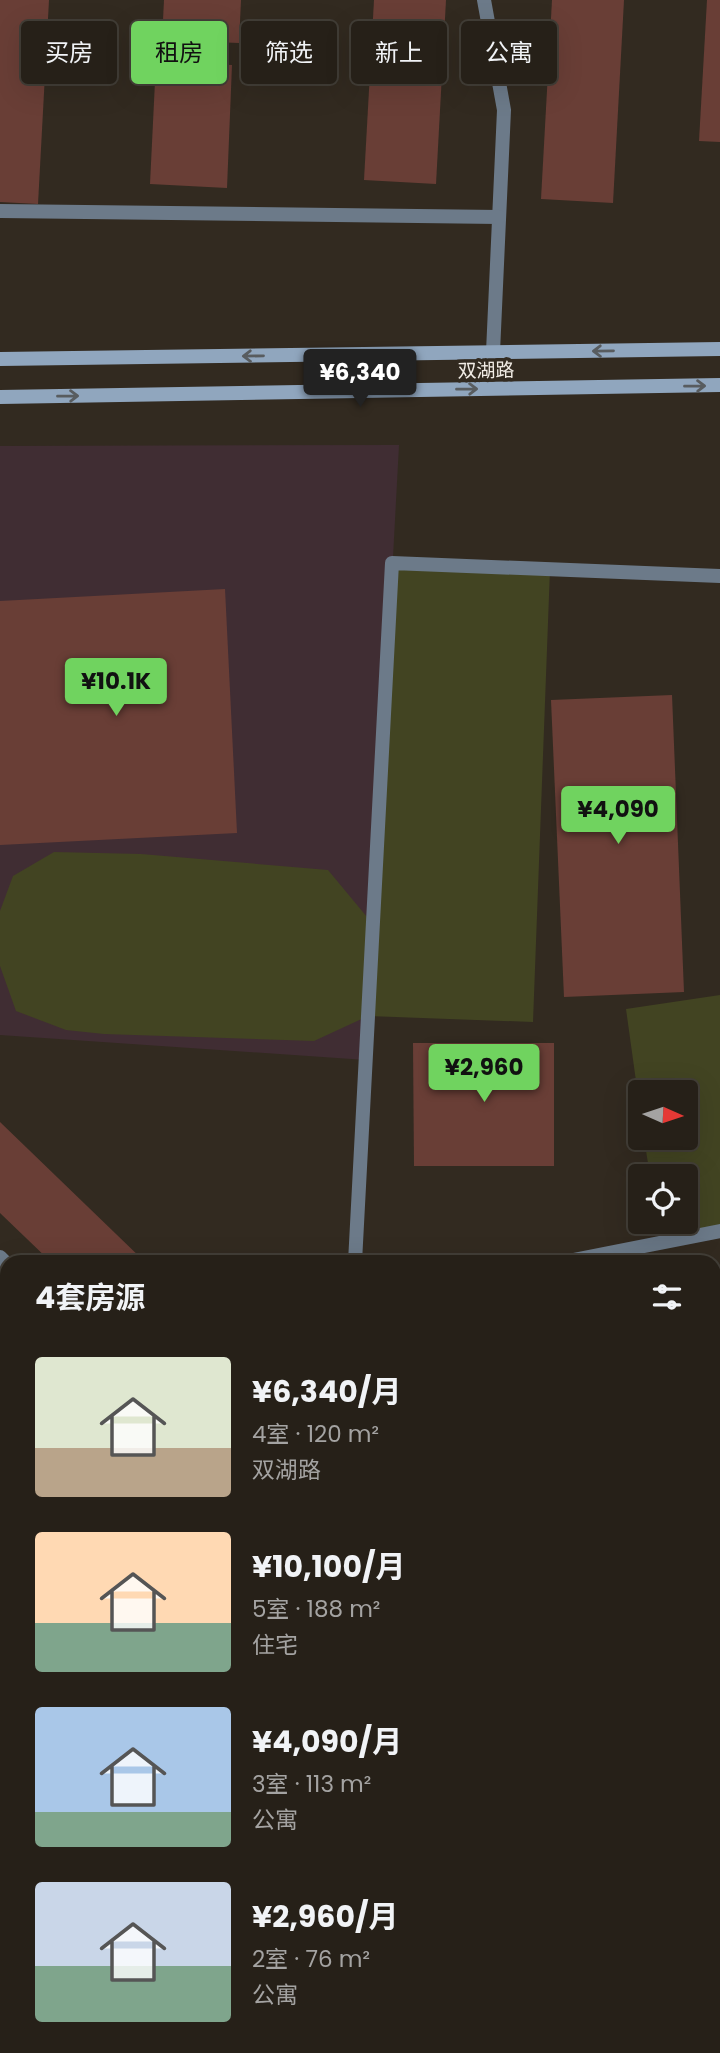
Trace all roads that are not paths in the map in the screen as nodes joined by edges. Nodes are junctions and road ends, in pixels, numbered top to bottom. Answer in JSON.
{"nodes":[{"id":1,"x":484,"y":0,"type":"edge"},
{"id":2,"x":0,"y":211,"type":"edge"},
{"id":3,"x":499,"y":217,"type":"junction"},
{"id":4,"x":720,"y":349,"type":"edge"},
{"id":5,"x":493,"y":352,"type":"junction"},
{"id":6,"x":0,"y":359,"type":"edge"},
{"id":7,"x":720,"y":385,"type":"edge"},
{"id":8,"x":0,"y":397,"type":"edge"},
{"id":9,"x":720,"y":576,"type":"edge"},
{"id":10,"x":720,"y":1231,"type":"edge"},
{"id":11,"x":355,"y":1255,"type":"edge"},
{"id":12,"x":598,"y":1255,"type":"edge"}],
"edges":[{"from":1,"to":3,"type":"lane"},
{"from":2,"to":3,"type":"lane"},
{"from":3,"to":5,"type":"lane"},
{"from":4,"to":5,"type":"main road","name":"双湖路","one_way":true},
{"from":5,"to":6,"type":"main road","name":"双湖路","one_way":true},
{"from":8,"to":7,"type":"main road","name":"双湖路","one_way":true},
{"from":9,"to":11,"type":"lane"},
{"from":10,"to":12,"type":"lane"}]}
